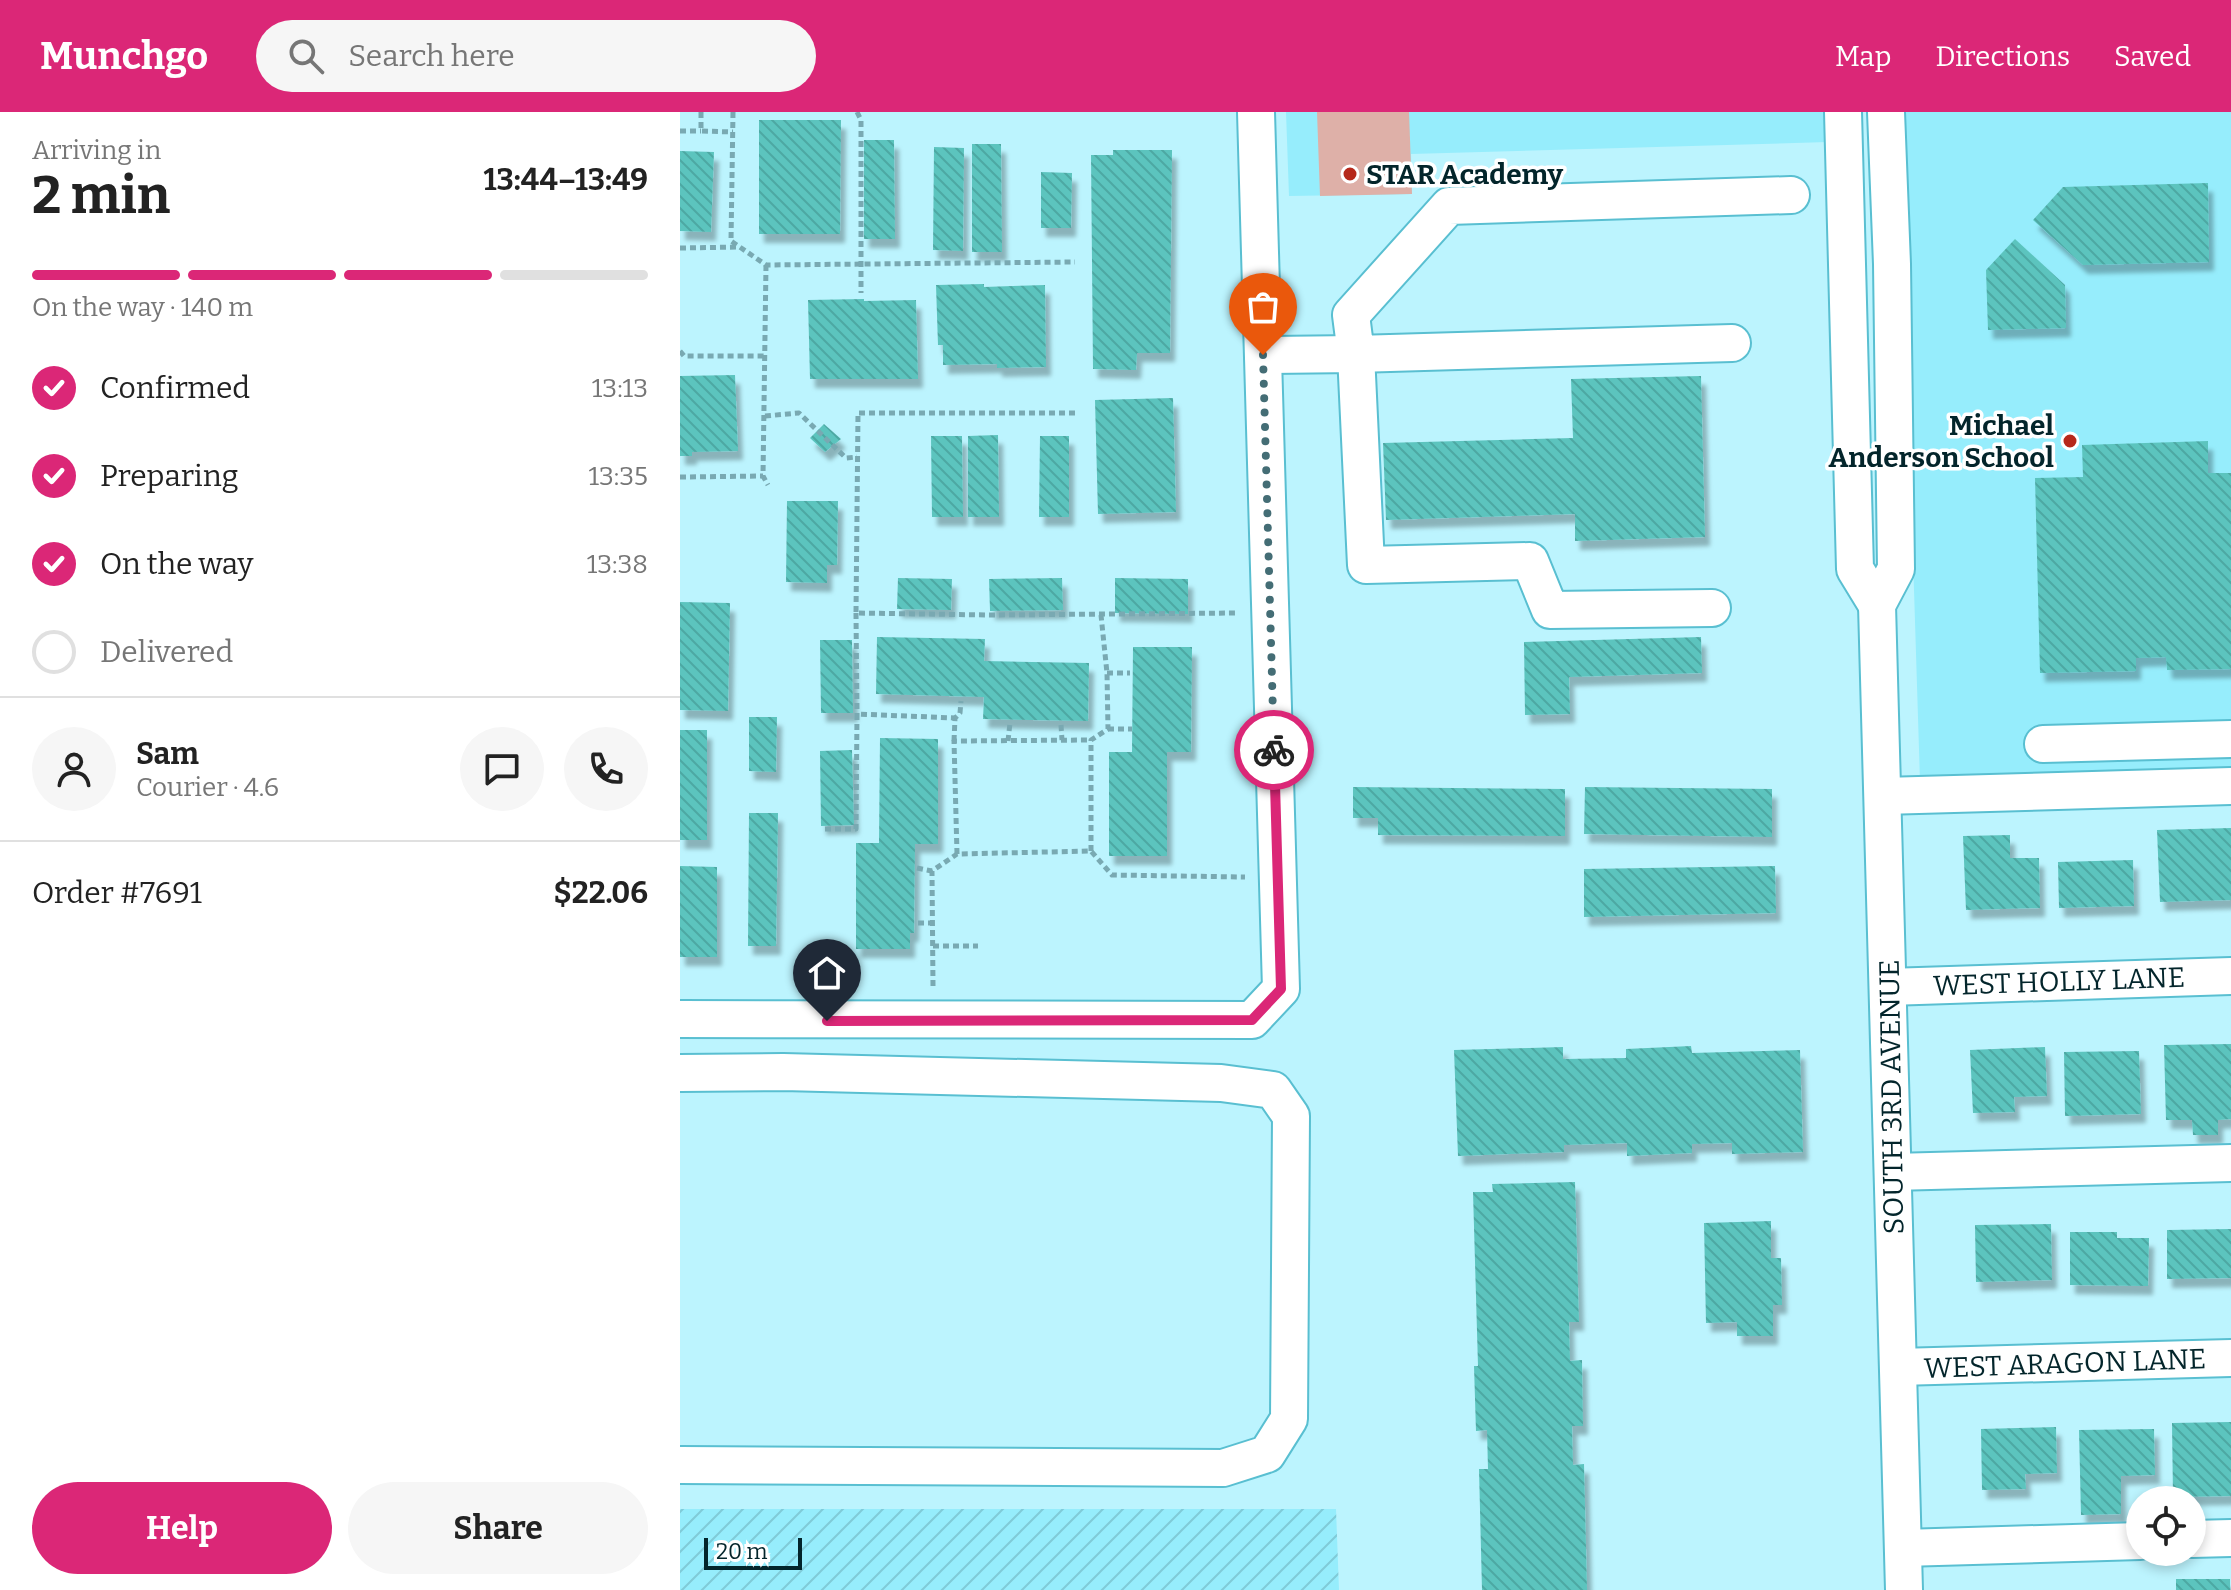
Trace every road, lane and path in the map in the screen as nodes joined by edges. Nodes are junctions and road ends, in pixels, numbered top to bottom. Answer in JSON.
{"nodes":[{"id":1,"x":701,"y":112,"type":"edge"},
{"id":2,"x":733,"y":112,"type":"edge"},
{"id":3,"x":857,"y":112,"type":"edge"},
{"id":4,"x":1256,"y":112,"type":"edge"},
{"id":5,"x":1843,"y":112,"type":"edge"},
{"id":6,"x":1886,"y":112,"type":"edge"},
{"id":7,"x":680,"y":131,"type":"edge"},
{"id":8,"x":701,"y":131,"type":"junction"},
{"id":9,"x":733,"y":132,"type":"junction"},
{"id":10,"x":1791,"y":195,"type":"dead end"},
{"id":11,"x":739,"y":247,"type":"junction"},
{"id":12,"x":680,"y":248,"type":"edge"},
{"id":13,"x":1075,"y":262,"type":"dead end"},
{"id":14,"x":766,"y":265,"type":"junction"},
{"id":15,"x":861,"y":265,"type":"junction"},
{"id":16,"x":861,"y":293,"type":"dead end"},
{"id":17,"x":1732,"y":343,"type":"dead end"},
{"id":18,"x":680,"y":351,"type":"edge"},
{"id":19,"x":1356,"y":354,"type":"junction"},
{"id":20,"x":1263,"y":355,"type":"junction"},
{"id":21,"x":765,"y":356,"type":"junction"},
{"id":22,"x":1075,"y":413,"type":"dead end"},
{"id":23,"x":765,"y":416,"type":"junction"},
{"id":24,"x":857,"y":457,"type":"junction"},
{"id":25,"x":763,"y":476,"type":"junction"},
{"id":26,"x":680,"y":477,"type":"edge"},
{"id":27,"x":768,"y":485,"type":"dead end"},
{"id":28,"x":1236,"y":600,"type":"dead end"},
{"id":29,"x":1877,"y":605,"type":"junction"},
{"id":30,"x":1712,"y":608,"type":"dead end"},
{"id":31,"x":856,"y":613,"type":"junction"},
{"id":32,"x":1101,"y":615,"type":"junction"},
{"id":33,"x":1107,"y":673,"type":"junction"},
{"id":34,"x":1130,"y":673,"type":"dead end"},
{"id":35,"x":961,"y":701,"type":"dead end"},
{"id":36,"x":857,"y":714,"type":"junction"},
{"id":37,"x":955,"y":718,"type":"junction"},
{"id":38,"x":1010,"y":723,"type":"dead end"},
{"id":39,"x":1061,"y":725,"type":"dead end"},
{"id":40,"x":1108,"y":729,"type":"junction"},
{"id":41,"x":1132,"y":729,"type":"dead end"},
{"id":42,"x":2231,"y":739,"type":"edge"},
{"id":43,"x":1062,"y":740,"type":"junction"},
{"id":44,"x":1091,"y":740,"type":"junction"},
{"id":45,"x":954,"y":741,"type":"junction"},
{"id":46,"x":1008,"y":741,"type":"junction"},
{"id":47,"x":2043,"y":744,"type":"dead end"},
{"id":48,"x":2231,"y":786,"type":"edge"},
{"id":49,"x":1883,"y":796,"type":"junction"},
{"id":50,"x":825,"y":829,"type":"dead end"},
{"id":51,"x":1091,"y":851,"type":"junction"},
{"id":52,"x":957,"y":854,"type":"junction"},
{"id":53,"x":917,"y":868,"type":"dead end"},
{"id":54,"x":932,"y":871,"type":"junction"},
{"id":55,"x":1245,"y":892,"type":"dead end"},
{"id":56,"x":918,"y":923,"type":"dead end"},
{"id":57,"x":932,"y":923,"type":"junction"},
{"id":58,"x":933,"y":946,"type":"junction"},
{"id":59,"x":978,"y":946,"type":"dead end"},
{"id":60,"x":2231,"y":976,"type":"edge"},
{"id":61,"x":1888,"y":987,"type":"junction"},
{"id":62,"x":933,"y":994,"type":"dead end"},
{"id":63,"x":680,"y":1019,"type":"edge"},
{"id":64,"x":1116,"y":1021,"type":"junction"},
{"id":65,"x":680,"y":1073,"type":"edge"},
{"id":66,"x":1114,"y":1081,"type":"junction"},
{"id":67,"x":2231,"y":1163,"type":"edge"},
{"id":68,"x":1893,"y":1172,"type":"junction"},
{"id":69,"x":2231,"y":1358,"type":"edge"},
{"id":70,"x":1898,"y":1367,"type":"junction"},
{"id":71,"x":680,"y":1465,"type":"edge"},
{"id":72,"x":2231,"y":1538,"type":"edge"},
{"id":73,"x":2206,"y":1539,"type":"edge"},
{"id":74,"x":2126,"y":1541,"type":"edge"},
{"id":75,"x":1903,"y":1548,"type":"junction"},
{"id":76,"x":1904,"y":1590,"type":"edge"}],
"edges":[{"from":1,"to":8,"type":"path"},
{"from":2,"to":9,"type":"path"},
{"from":3,"to":15,"type":"path"},
{"from":4,"to":20,"type":"street"},
{"from":5,"to":29,"type":"street","name":"SOUTH 3RD AVENUE"},
{"from":6,"to":29,"type":"street","name":"SOUTH 3RD AVENUE"},
{"from":7,"to":8,"type":"path"},
{"from":8,"to":9,"type":"path"},
{"from":9,"to":11,"type":"path"},
{"from":10,"to":19,"type":"street"},
{"from":11,"to":12,"type":"path"},
{"from":11,"to":14,"type":"path"},
{"from":13,"to":15,"type":"path"},
{"from":14,"to":15,"type":"path"},
{"from":14,"to":21,"type":"path"},
{"from":15,"to":16,"type":"path"},
{"from":17,"to":19,"type":"street"},
{"from":18,"to":21,"type":"path"},
{"from":19,"to":20,"type":"street"},
{"from":19,"to":30,"type":"street"},
{"from":20,"to":64,"type":"street"},
{"from":21,"to":23,"type":"path"},
{"from":22,"to":24,"type":"path"},
{"from":23,"to":24,"type":"path"},
{"from":23,"to":25,"type":"path"},
{"from":24,"to":31,"type":"path"},
{"from":25,"to":26,"type":"path"},
{"from":25,"to":27,"type":"path"},
{"from":28,"to":32,"type":"path"},
{"from":29,"to":49,"type":"street","name":"SOUTH 3RD AVENUE"},
{"from":31,"to":32,"type":"path"},
{"from":31,"to":36,"type":"path"},
{"from":32,"to":33,"type":"path"},
{"from":33,"to":34,"type":"path"},
{"from":33,"to":40,"type":"path"},
{"from":35,"to":37,"type":"path"},
{"from":36,"to":37,"type":"path"},
{"from":36,"to":50,"type":"path"},
{"from":37,"to":45,"type":"path"},
{"from":38,"to":46,"type":"path"},
{"from":39,"to":43,"type":"path"},
{"from":40,"to":41,"type":"path"},
{"from":40,"to":44,"type":"path"},
{"from":42,"to":47,"type":"street"},
{"from":43,"to":44,"type":"path"},
{"from":43,"to":46,"type":"path"},
{"from":44,"to":51,"type":"path"},
{"from":45,"to":46,"type":"path"},
{"from":45,"to":52,"type":"path"},
{"from":48,"to":49,"type":"street"},
{"from":49,"to":61,"type":"street","name":"SOUTH 3RD AVENUE"},
{"from":51,"to":52,"type":"path"},
{"from":51,"to":55,"type":"path"},
{"from":52,"to":54,"type":"path"},
{"from":53,"to":54,"type":"path"},
{"from":54,"to":57,"type":"path"},
{"from":56,"to":57,"type":"path"},
{"from":57,"to":58,"type":"path"},
{"from":58,"to":59,"type":"path"},
{"from":58,"to":62,"type":"path"},
{"from":60,"to":61,"type":"street","name":"WEST HOLLY LANE"},
{"from":61,"to":68,"type":"street","name":"SOUTH 3RD AVENUE"},
{"from":63,"to":64,"type":"street"},
{"from":64,"to":66,"type":"street"},
{"from":65,"to":66,"type":"street"},
{"from":66,"to":71,"type":"street"},
{"from":67,"to":68,"type":"street"},
{"from":68,"to":70,"type":"street","name":"SOUTH 3RD AVENUE"},
{"from":69,"to":70,"type":"street","name":"WEST ARAGON LANE"},
{"from":70,"to":75,"type":"street","name":"SOUTH 3RD AVENUE"},
{"from":72,"to":73,"type":"street"},
{"from":74,"to":75,"type":"street"},
{"from":75,"to":76,"type":"street","name":"SOUTH 3RD AVENUE"}]}
